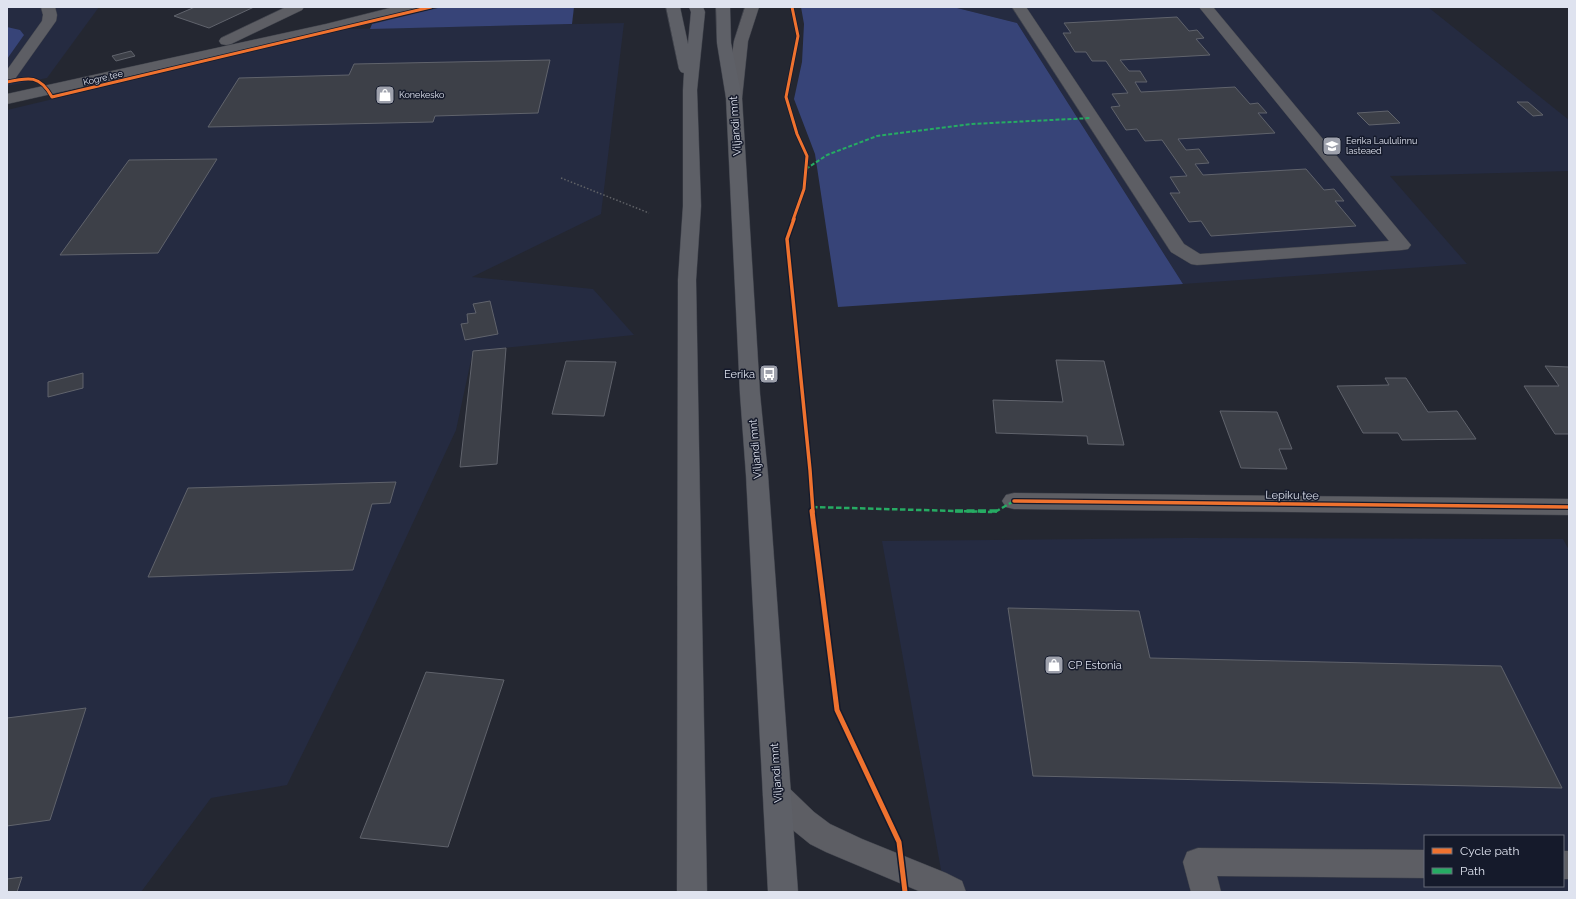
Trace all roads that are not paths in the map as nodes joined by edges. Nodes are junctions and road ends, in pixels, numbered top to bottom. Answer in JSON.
{"nodes":[{"id":1,"x":48,"y":7,"type":"edge"},
{"id":2,"x":297,"y":7,"type":"edge"},
{"id":3,"x":410,"y":7,"type":"edge"},
{"id":4,"x":673,"y":7,"type":"edge"},
{"id":5,"x":696,"y":7,"type":"edge"},
{"id":6,"x":723,"y":7,"type":"edge"},
{"id":7,"x":752,"y":7,"type":"edge"},
{"id":8,"x":1019,"y":7,"type":"edge"},
{"id":9,"x":1206,"y":7,"type":"edge"},
{"id":10,"x":194,"y":57,"type":"junction"},
{"id":11,"x":7,"y":80,"type":"edge"},
{"id":12,"x":690,"y":90,"type":"junction"},
{"id":13,"x":734,"y":98,"type":"junction"},
{"id":14,"x":7,"y":99,"type":"edge"},
{"id":15,"x":1014,"y":501,"type":"dead end"},
{"id":16,"x":1569,"y":507,"type":"edge"},
{"id":17,"x":777,"y":795,"type":"junction"},
{"id":18,"x":1424,"y":864,"type":"edge"},
{"id":19,"x":692,"y":892,"type":"edge"},
{"id":20,"x":783,"y":892,"type":"edge"},
{"id":21,"x":951,"y":892,"type":"edge"},
{"id":22,"x":1206,"y":892,"type":"edge"}],
"edges":[{"from":1,"to":11,"type":"street"},
{"from":2,"to":10,"type":"street"},
{"from":3,"to":10,"type":"street","name":"Kogre tee"},
{"from":4,"to":12,"type":"main road"},
{"from":5,"to":12,"type":"main road"},
{"from":6,"to":13,"type":"main road","name":"Viljandi mnt"},
{"from":7,"to":13,"type":"street"},
{"from":8,"to":9,"type":"street"},
{"from":10,"to":14,"type":"street","name":"Kogre tee"},
{"from":12,"to":19,"type":"main road"},
{"from":13,"to":17,"type":"main road","name":"Viljandi mnt"},
{"from":15,"to":16,"type":"street","name":"Lepiku tee"},
{"from":17,"to":20,"type":"main road","name":"Viljandi mnt"},
{"from":17,"to":21,"type":"street"},
{"from":18,"to":22,"type":"street"}]}
